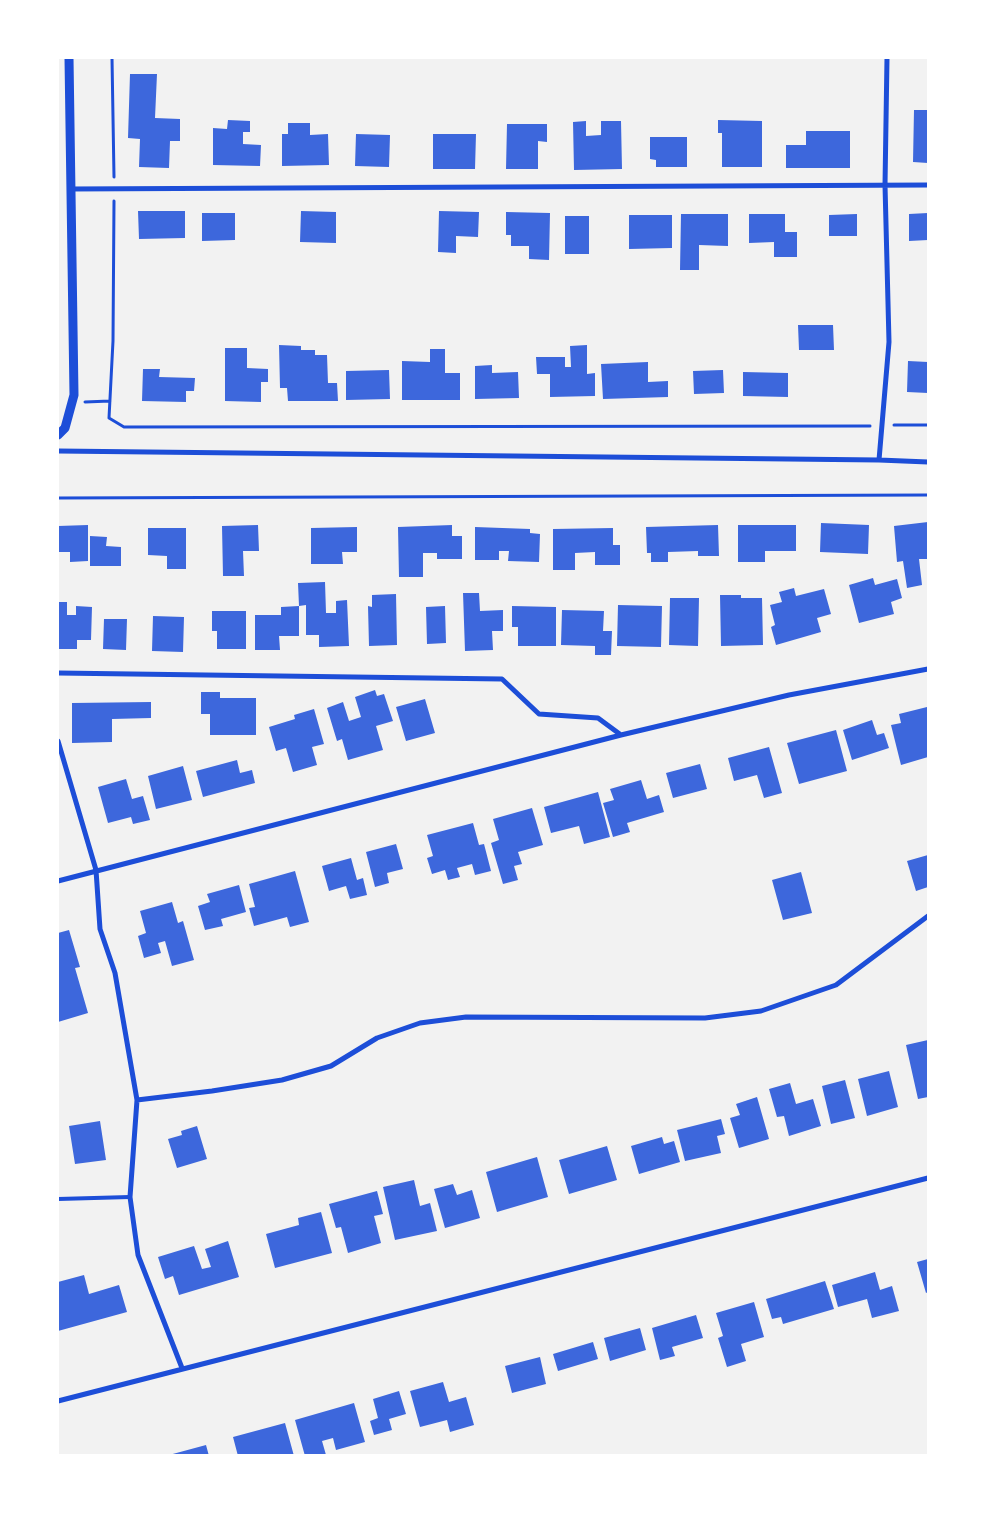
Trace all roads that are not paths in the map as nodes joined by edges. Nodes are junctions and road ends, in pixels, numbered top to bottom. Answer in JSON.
{"nodes":[{"id":1,"x":69,"y":58,"type":"edge"},
{"id":2,"x":887,"y":58,"type":"edge"},
{"id":3,"x":885,"y":185,"type":"junction"},
{"id":4,"x":928,"y":185,"type":"edge"},
{"id":5,"x":70,"y":189,"type":"junction"},
{"id":6,"x":58,"y":435,"type":"edge"},
{"id":7,"x":58,"y":451,"type":"edge"},
{"id":8,"x":879,"y":460,"type":"junction"},
{"id":9,"x":928,"y":462,"type":"edge"},
{"id":10,"x":928,"y":669,"type":"edge"},
{"id":11,"x":58,"y":673,"type":"edge"},
{"id":12,"x":621,"y":735,"type":"junction"},
{"id":13,"x":58,"y":741,"type":"edge"},
{"id":14,"x":96,"y":870,"type":"junction"},
{"id":15,"x":58,"y":881,"type":"edge"},
{"id":16,"x":928,"y":916,"type":"edge"},
{"id":17,"x":137,"y":1100,"type":"junction"},
{"id":18,"x":928,"y":1178,"type":"edge"},
{"id":19,"x":130,"y":1198,"type":"junction"},
{"id":20,"x":58,"y":1199,"type":"edge"},
{"id":21,"x":182,"y":1368,"type":"junction"},
{"id":22,"x":58,"y":1401,"type":"edge"}],
"edges":[{"from":1,"to":5,"type":"street"},
{"from":2,"to":3,"type":"street"},
{"from":3,"to":4,"type":"street"},
{"from":3,"to":5,"type":"street"},
{"from":3,"to":8,"type":"street"},
{"from":5,"to":6,"type":"street"},
{"from":7,"to":8,"type":"street"},
{"from":8,"to":9,"type":"street"},
{"from":10,"to":12,"type":"street"},
{"from":11,"to":12,"type":"street"},
{"from":12,"to":14,"type":"street"},
{"from":13,"to":14,"type":"street"},
{"from":14,"to":15,"type":"street"},
{"from":14,"to":17,"type":"street"},
{"from":16,"to":17,"type":"street"},
{"from":17,"to":19,"type":"street"},
{"from":18,"to":21,"type":"street"},
{"from":19,"to":20,"type":"lane"},
{"from":19,"to":21,"type":"street"},
{"from":21,"to":22,"type":"street"}]}
